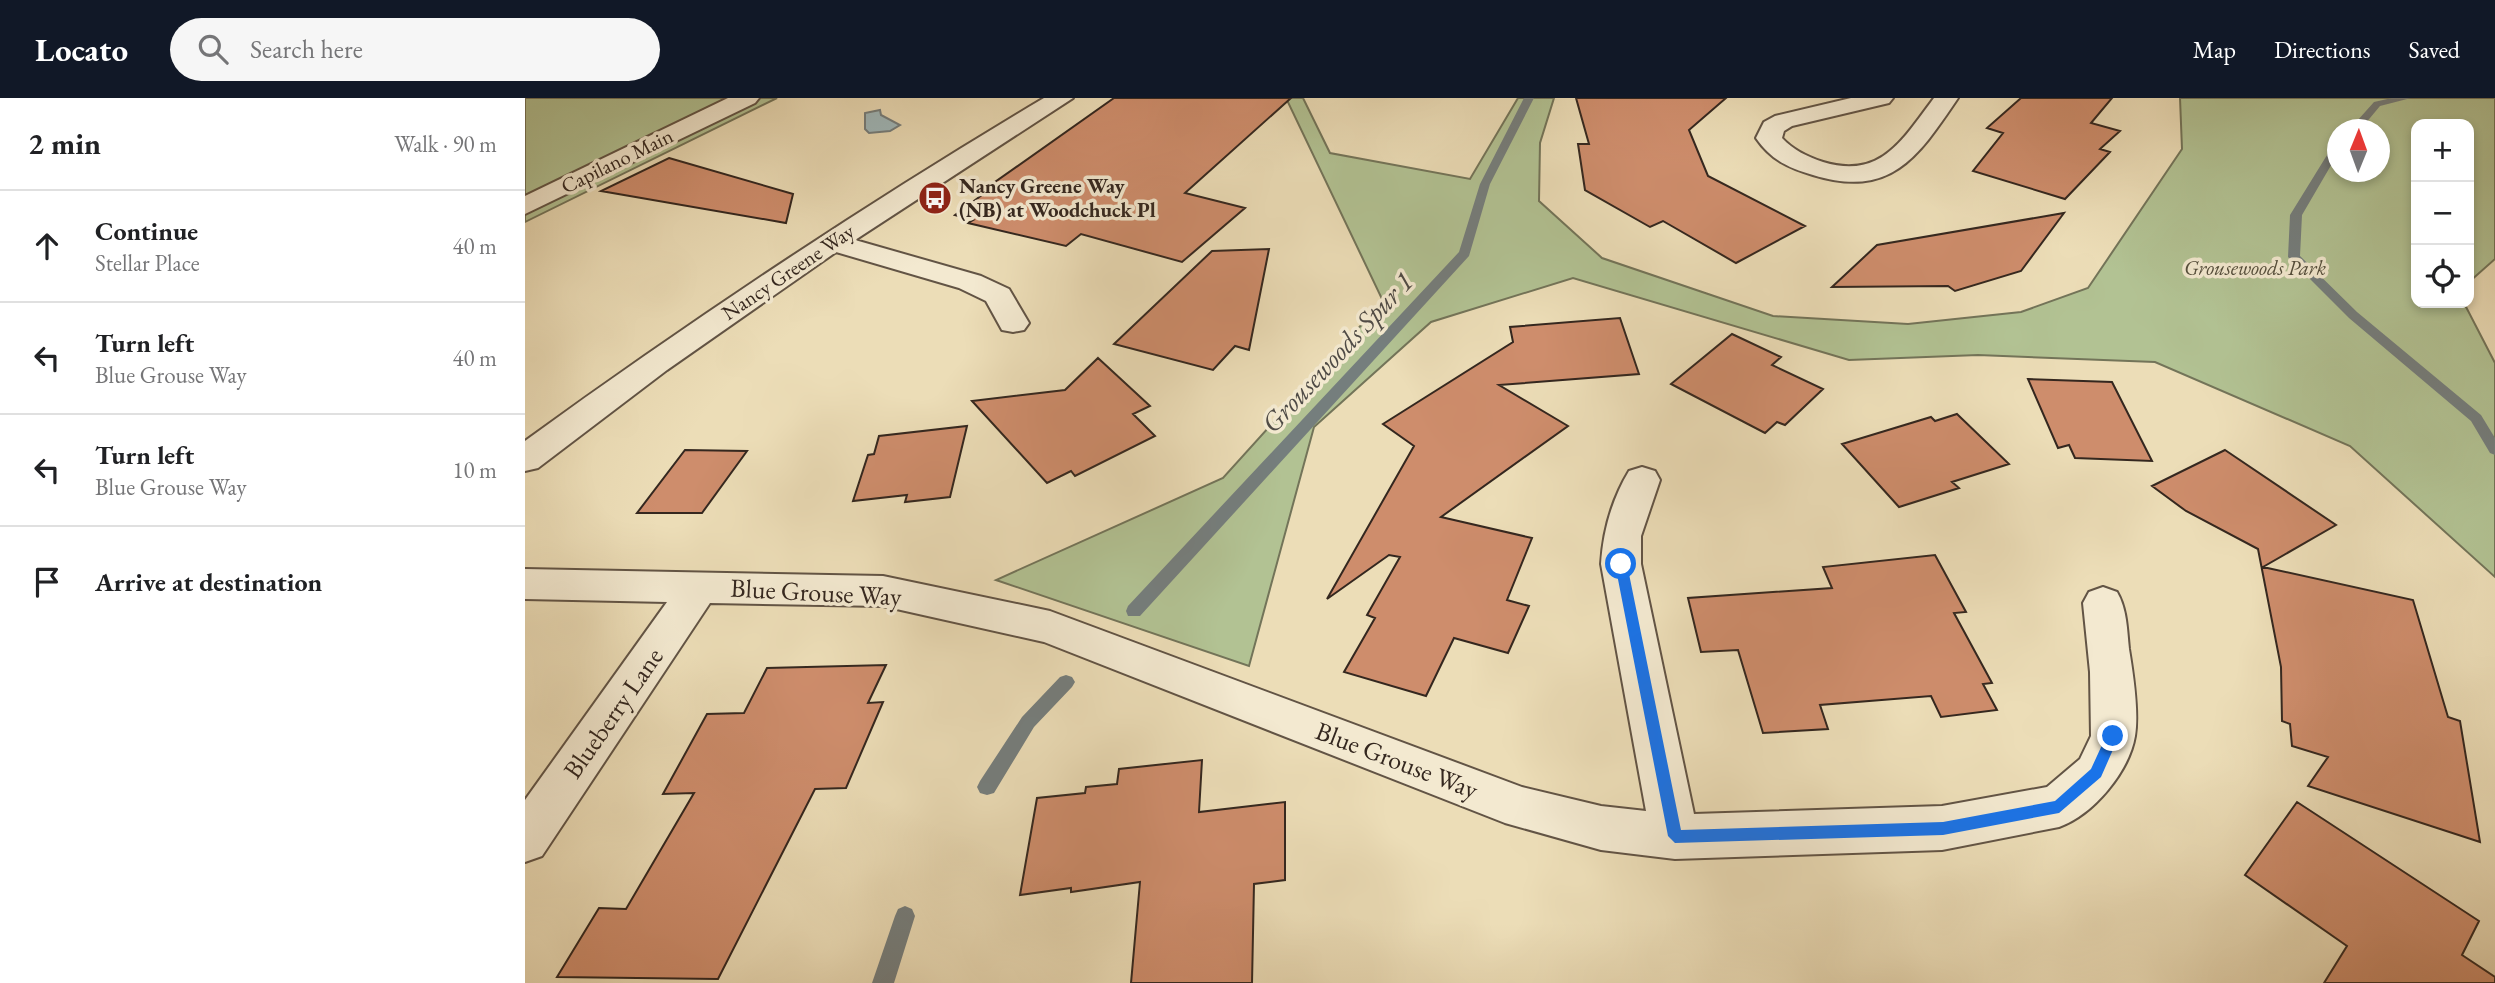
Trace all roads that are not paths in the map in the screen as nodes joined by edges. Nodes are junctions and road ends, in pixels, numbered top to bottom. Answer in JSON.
{"nodes":[{"id":1,"x":747,"y":98,"type":"edge"},
{"id":2,"x":1061,"y":98,"type":"edge"},
{"id":3,"x":1881,"y":98,"type":"edge"},
{"id":4,"x":1946,"y":98,"type":"edge"},
{"id":5,"x":525,"y":206,"type":"edge"},
{"id":6,"x":832,"y":242,"type":"junction"},
{"id":7,"x":1013,"y":323,"type":"dead end"},
{"id":8,"x":525,"y":459,"type":"edge"},
{"id":9,"x":1642,"y":480,"type":"dead end"},
{"id":10,"x":525,"y":584,"type":"edge"},
{"id":11,"x":700,"y":586,"type":"junction"},
{"id":12,"x":2103,"y":603,"type":"dead end"},
{"id":13,"x":1675,"y":836,"type":"junction"},
{"id":14,"x":525,"y":840,"type":"edge"}],
"edges":[{"from":1,"to":5,"type":"street","name":"Capilano Main"},
{"from":2,"to":6,"type":"street","name":"Nancy Greene Way"},
{"from":3,"to":4,"type":"street"},
{"from":6,"to":7,"type":"street"},
{"from":6,"to":8,"type":"street","name":"Nancy Greene Way"},
{"from":9,"to":13,"type":"street"},
{"from":10,"to":11,"type":"street","name":"Blue Grouse Way"},
{"from":11,"to":13,"type":"street","name":"Blue Grouse Way"},
{"from":11,"to":14,"type":"street","name":"Blueberry Lane"},
{"from":12,"to":13,"type":"street","name":"Blue Grouse Way"}]}
